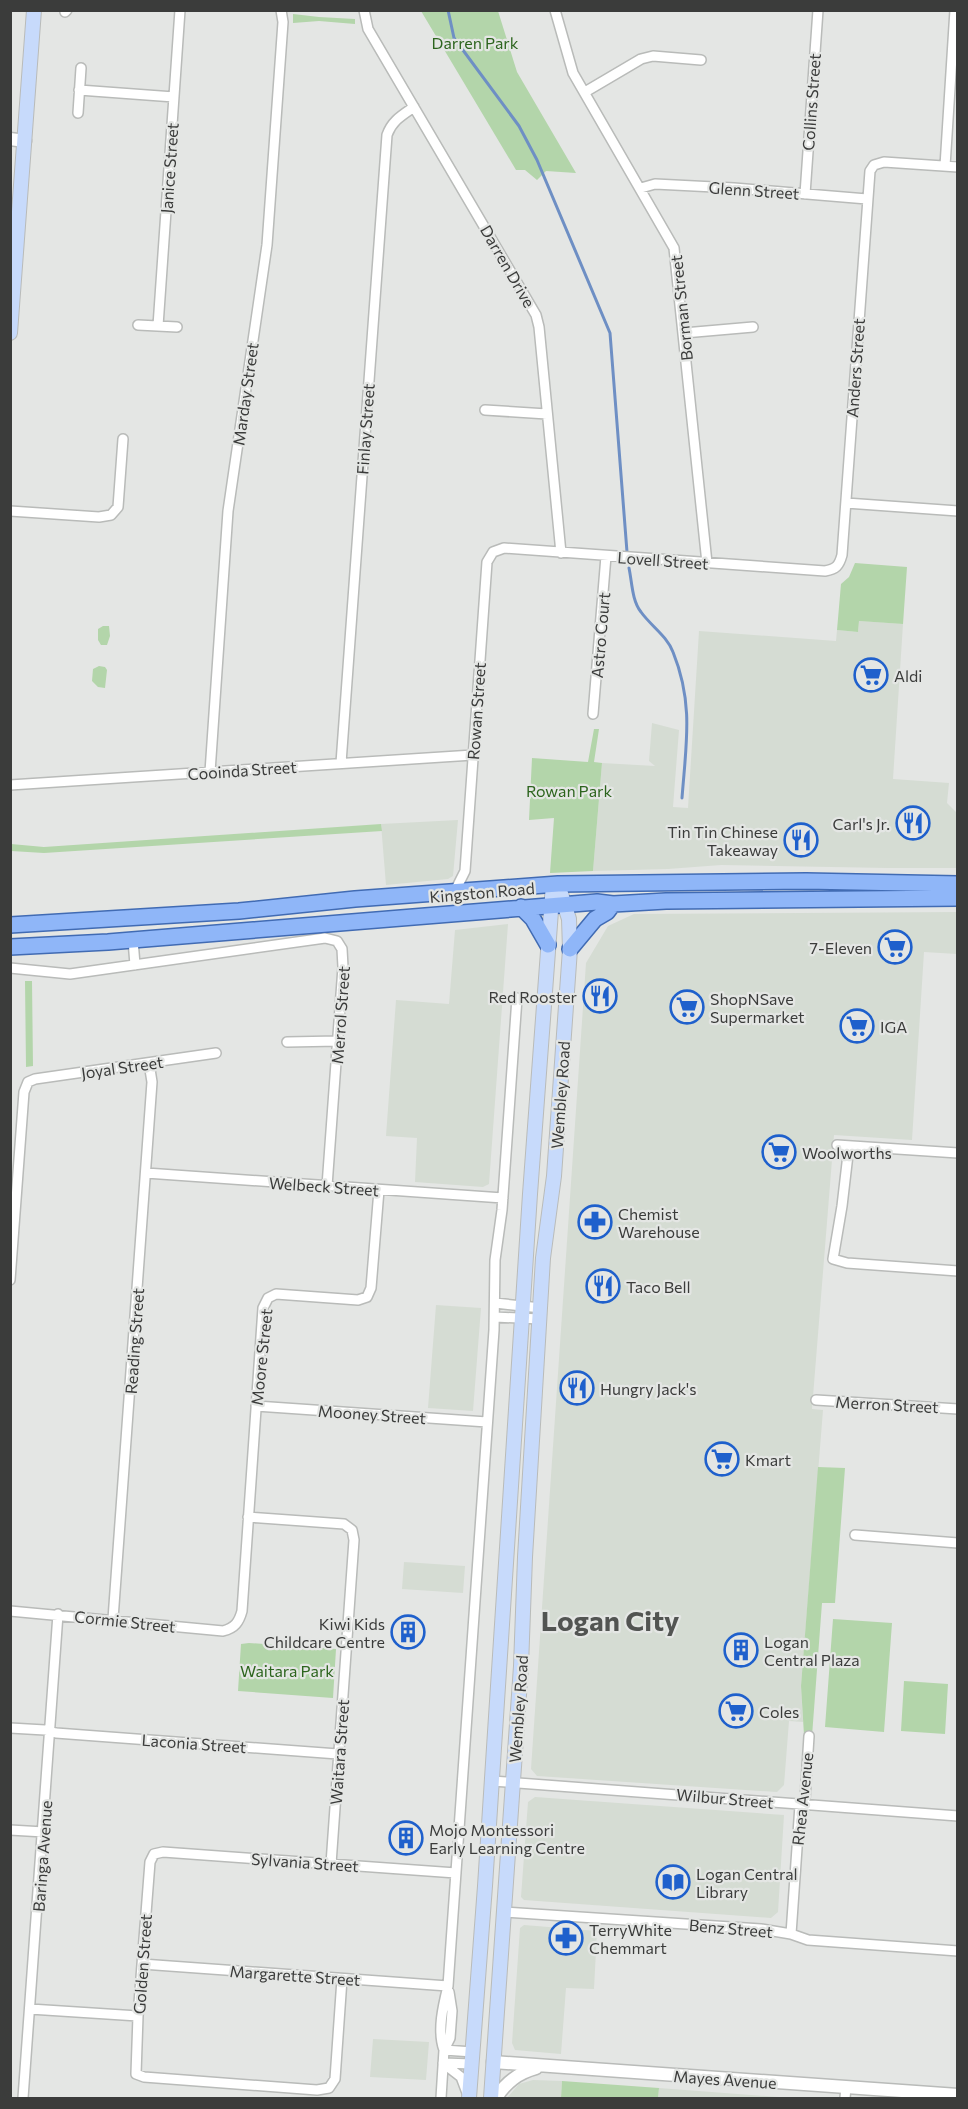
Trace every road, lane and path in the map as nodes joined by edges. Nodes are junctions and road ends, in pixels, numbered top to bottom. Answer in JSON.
{"nodes":[{"id":1,"x":34,"y":10,"type":"edge"},
{"id":2,"x":180,"y":10,"type":"edge"},
{"id":3,"x":364,"y":10,"type":"edge"},
{"id":4,"x":555,"y":10,"type":"edge"},
{"id":5,"x":818,"y":10,"type":"edge"},
{"id":6,"x":956,"y":10,"type":"edge"},
{"id":7,"x":282,"y":13,"type":"edge"},
{"id":8,"x":956,"y":34,"type":"edge"},
{"id":9,"x":700,"y":60,"type":"dead end"},
{"id":10,"x":81,"y":68,"type":"dead end"},
{"id":11,"x":79,"y":90,"type":"junction"},
{"id":12,"x":585,"y":93,"type":"junction"},
{"id":13,"x":174,"y":97,"type":"junction"},
{"id":14,"x":414,"y":107,"type":"junction"},
{"id":15,"x":78,"y":113,"type":"dead end"},
{"id":16,"x":18,"y":140,"type":"edge"},
{"id":17,"x":945,"y":166,"type":"junction"},
{"id":18,"x":957,"y":167,"type":"edge"},
{"id":19,"x":641,"y":188,"type":"junction"},
{"id":20,"x":805,"y":194,"type":"junction"},
{"id":21,"x":867,"y":199,"type":"junction"},
{"id":22,"x":138,"y":325,"type":"dead end"},
{"id":23,"x":158,"y":326,"type":"junction"},
{"id":24,"x":177,"y":327,"type":"dead end"},
{"id":25,"x":753,"y":327,"type":"dead end"},
{"id":26,"x":10,"y":333,"type":"edge"},
{"id":27,"x":684,"y":333,"type":"junction"},
{"id":28,"x":484,"y":410,"type":"dead end"},
{"id":29,"x":547,"y":414,"type":"junction"},
{"id":30,"x":123,"y":439,"type":"dead end"},
{"id":31,"x":846,"y":503,"type":"junction"},
{"id":32,"x":10,"y":511,"type":"edge"},
{"id":33,"x":957,"y":511,"type":"edge"},
{"id":34,"x":493,"y":552,"type":"joint"},
{"id":35,"x":561,"y":552,"type":"junction"},
{"id":36,"x":606,"y":556,"type":"junction"},
{"id":37,"x":707,"y":563,"type":"junction"},
{"id":38,"x":834,"y":570,"type":"joint"},
{"id":39,"x":593,"y":714,"type":"dead end"},
{"id":40,"x":473,"y":754,"type":"junction"},
{"id":41,"x":341,"y":763,"type":"junction"},
{"id":42,"x":210,"y":772,"type":"junction"},
{"id":43,"x":10,"y":785,"type":"edge"},
{"id":44,"x":465,"y":871,"type":"junction"},
{"id":45,"x":556,"y":884,"type":"junction"},
{"id":46,"x":957,"y":884,"type":"edge"},
{"id":47,"x":472,"y":890,"type":"junction"},
{"id":48,"x":455,"y":891,"type":"junction"},
{"id":49,"x":957,"y":898,"type":"edge"},
{"id":50,"x":613,"y":904,"type":"junction"},
{"id":51,"x":558,"y":905,"type":"junction"},
{"id":52,"x":521,"y":907,"type":"junction"},
{"id":53,"x":10,"y":925,"type":"edge"},
{"id":54,"x":133,"y":940,"type":"junction"},
{"id":55,"x":548,"y":945,"type":"junction"},
{"id":56,"x":10,"y":947,"type":"edge"},
{"id":57,"x":570,"y":949,"type":"junction"},
{"id":58,"x":135,"y":965,"type":"junction"},
{"id":59,"x":10,"y":968,"type":"edge"},
{"id":60,"x":517,"y":998,"type":"dead end"},
{"id":61,"x":338,"y":1041,"type":"junction"},
{"id":62,"x":287,"y":1042,"type":"dead end"},
{"id":63,"x":216,"y":1053,"type":"dead end"},
{"id":64,"x":149,"y":1063,"type":"junction"},
{"id":65,"x":837,"y":1145,"type":"dead end"},
{"id":66,"x":849,"y":1146,"type":"junction"},
{"id":67,"x":957,"y":1153,"type":"edge"},
{"id":68,"x":146,"y":1173,"type":"junction"},
{"id":69,"x":327,"y":1186,"type":"junction"},
{"id":70,"x":379,"y":1190,"type":"junction"},
{"id":71,"x":503,"y":1198,"type":"junction"},
{"id":72,"x":957,"y":1271,"type":"edge"},
{"id":73,"x":10,"y":1280,"type":"edge"},
{"id":74,"x":495,"y":1303,"type":"junction"},
{"id":75,"x":523,"y":1312,"type":"junction"},
{"id":76,"x":541,"y":1314,"type":"junction"},
{"id":77,"x":495,"y":1317,"type":"junction"},
{"id":78,"x":816,"y":1400,"type":"dead end"},
{"id":79,"x":256,"y":1406,"type":"junction"},
{"id":80,"x":957,"y":1408,"type":"edge"},
{"id":81,"x":487,"y":1422,"type":"junction"},
{"id":82,"x":248,"y":1518,"type":"junction"},
{"id":83,"x":855,"y":1535,"type":"dead end"},
{"id":84,"x":957,"y":1543,"type":"edge"},
{"id":85,"x":10,"y":1611,"type":"edge"},
{"id":86,"x":58,"y":1614,"type":"junction"},
{"id":87,"x":113,"y":1619,"type":"junction"},
{"id":88,"x":238,"y":1623,"type":"joint"},
{"id":89,"x":10,"y":1728,"type":"edge"},
{"id":90,"x":51,"y":1732,"type":"junction"},
{"id":91,"x":809,"y":1736,"type":"dead end"},
{"id":92,"x":338,"y":1754,"type":"junction"},
{"id":93,"x":492,"y":1781,"type":"junction"},
{"id":94,"x":513,"y":1782,"type":"junction"},
{"id":95,"x":800,"y":1805,"type":"junction"},
{"id":96,"x":957,"y":1816,"type":"edge"},
{"id":97,"x":10,"y":1830,"type":"edge"},
{"id":98,"x":44,"y":1832,"type":"junction"},
{"id":99,"x":154,"y":1854,"type":"joint"},
{"id":100,"x":331,"y":1864,"type":"junction"},
{"id":101,"x":456,"y":1873,"type":"junction"},
{"id":102,"x":503,"y":1911,"type":"junction"},
{"id":103,"x":790,"y":1934,"type":"junction"},
{"id":104,"x":957,"y":1951,"type":"edge"},
{"id":105,"x":142,"y":1964,"type":"junction"},
{"id":106,"x":342,"y":1979,"type":"junction"},
{"id":107,"x":448,"y":1986,"type":"junction"},
{"id":108,"x":30,"y":2009,"type":"junction"},
{"id":109,"x":138,"y":2016,"type":"junction"},
{"id":110,"x":444,"y":2050,"type":"junction"},
{"id":111,"x":473,"y":2058,"type":"junction"},
{"id":112,"x":493,"y":2062,"type":"junction"},
{"id":113,"x":444,"y":2063,"type":"junction"},
{"id":114,"x":546,"y":2067,"type":"junction"},
{"id":115,"x":846,"y":2093,"type":"edge"},
{"id":116,"x":957,"y":2095,"type":"edge"},
{"id":117,"x":23,"y":2098,"type":"edge"},
{"id":118,"x":441,"y":2098,"type":"edge"},
{"id":119,"x":469,"y":2098,"type":"edge"},
{"id":120,"x":491,"y":2098,"type":"edge"},
{"id":121,"x":496,"y":2098,"type":"edge"}],
"edges":[{"from":1,"to":16,"type":"main road"},
{"from":2,"to":13,"type":"street","name":"Janice Street"},
{"from":3,"to":14,"type":"street","name":"Darren Drive"},
{"from":4,"to":12,"type":"street","name":"Borman Street"},
{"from":5,"to":20,"type":"street","name":"Collins Street"},
{"from":6,"to":8,"type":"street"},
{"from":7,"to":42,"type":"street","name":"Marday Street"},
{"from":8,"to":17,"type":"street"},
{"from":9,"to":12,"type":"street"},
{"from":10,"to":11,"type":"street"},
{"from":11,"to":13,"type":"street"},
{"from":11,"to":15,"type":"street"},
{"from":12,"to":19,"type":"street","name":"Borman Street"},
{"from":13,"to":23,"type":"street","name":"Janice Street"},
{"from":14,"to":29,"type":"street","name":"Darren Drive"},
{"from":14,"to":41,"type":"street","name":"Finlay Street"},
{"from":16,"to":26,"type":"main road"},
{"from":17,"to":18,"type":"street"},
{"from":17,"to":21,"type":"street","name":"Anders Street"},
{"from":19,"to":20,"type":"street","name":"Glenn Street"},
{"from":19,"to":27,"type":"street","name":"Borman Street"},
{"from":20,"to":21,"type":"street","name":"Glenn Street"},
{"from":21,"to":31,"type":"street","name":"Anders Street"},
{"from":22,"to":23,"type":"street"},
{"from":23,"to":24,"type":"street"},
{"from":25,"to":27,"type":"street"},
{"from":27,"to":37,"type":"street","name":"Borman Street"},
{"from":28,"to":29,"type":"street"},
{"from":29,"to":35,"type":"street","name":"Darren Drive"},
{"from":30,"to":32,"type":"street"},
{"from":31,"to":33,"type":"street"},
{"from":31,"to":38,"type":"street","name":"Anders Street"},
{"from":34,"to":35,"type":"street","name":"Lovell Street"},
{"from":34,"to":40,"type":"street","name":"Rowan Street"},
{"from":35,"to":36,"type":"street","name":"Lovell Street"},
{"from":36,"to":37,"type":"street","name":"Lovell Street"},
{"from":36,"to":39,"type":"street","name":"Astro Court"},
{"from":37,"to":38,"type":"street","name":"Lovell Street"},
{"from":40,"to":41,"type":"street","name":"Cooinda Street"},
{"from":40,"to":44,"type":"street","name":"Rowan Street"},
{"from":41,"to":42,"type":"street","name":"Cooinda Street"},
{"from":42,"to":43,"type":"street","name":"Cooinda Street"},
{"from":44,"to":47,"type":"street","name":"Rowan Street"},
{"from":44,"to":48,"type":"street","name":"Rowan Street"},
{"from":45,"to":46,"type":"main road","name":"Kingston Road"},
{"from":45,"to":47,"type":"main road","name":"Kingston Road"},
{"from":45,"to":51,"type":"main road","name":"Wembley Road"},
{"from":47,"to":48,"type":"main road","name":"Kingston Road"},
{"from":48,"to":53,"type":"main road","name":"Kingston Road"},
{"from":49,"to":50,"type":"main road","name":"Kingston Road"},
{"from":50,"to":51,"type":"main road","name":"Kingston Road"},
{"from":50,"to":57,"type":"main road"},
{"from":51,"to":52,"type":"main road","name":"Kingston Road"},
{"from":51,"to":55,"type":"main road","name":"Wembley Road"},
{"from":51,"to":57,"type":"main road","name":"Wembley Road"},
{"from":52,"to":54,"type":"main road","name":"Kingston Road"},
{"from":52,"to":55,"type":"main road"},
{"from":54,"to":56,"type":"main road","name":"Kingston Road"},
{"from":54,"to":58,"type":"street"},
{"from":55,"to":75,"type":"main road","name":"Wembley Road"},
{"from":57,"to":76,"type":"main road","name":"Wembley Road"},
{"from":58,"to":59,"type":"street","name":"Merrol Street"},
{"from":58,"to":61,"type":"street","name":"Merrol Street"},
{"from":60,"to":71,"type":"street"},
{"from":61,"to":62,"type":"street"},
{"from":61,"to":69,"type":"street","name":"Merrol Street"},
{"from":63,"to":64,"type":"street","name":"Joyal Street"},
{"from":64,"to":68,"type":"street","name":"Reading Street"},
{"from":64,"to":73,"type":"street","name":"Joyal Street"},
{"from":65,"to":66,"type":"street"},
{"from":66,"to":67,"type":"street"},
{"from":66,"to":72,"type":"street"},
{"from":68,"to":69,"type":"street","name":"Welbeck Street"},
{"from":68,"to":87,"type":"street","name":"Reading Street"},
{"from":69,"to":70,"type":"street","name":"Welbeck Street"},
{"from":70,"to":71,"type":"street","name":"Welbeck Street"},
{"from":70,"to":79,"type":"street","name":"Moore Street"},
{"from":71,"to":74,"type":"street"},
{"from":74,"to":75,"type":"street"},
{"from":74,"to":77,"type":"street"},
{"from":75,"to":76,"type":"street"},
{"from":75,"to":77,"type":"street"},
{"from":75,"to":93,"type":"main road","name":"Wembley Road"},
{"from":76,"to":94,"type":"main road","name":"Wembley Road"},
{"from":77,"to":81,"type":"street"},
{"from":78,"to":80,"type":"street","name":"Merron Street"},
{"from":79,"to":81,"type":"street","name":"Mooney Street"},
{"from":79,"to":82,"type":"street","name":"Moore Street"},
{"from":81,"to":101,"type":"street"},
{"from":82,"to":88,"type":"street","name":"Moore Street"},
{"from":82,"to":92,"type":"street","name":"Waitara Street"},
{"from":83,"to":84,"type":"street"},
{"from":85,"to":86,"type":"street","name":"Cormie Street"},
{"from":86,"to":87,"type":"street","name":"Cormie Street"},
{"from":86,"to":90,"type":"street","name":"Baringa Avenue"},
{"from":87,"to":88,"type":"street","name":"Cormie Street"},
{"from":89,"to":90,"type":"street","name":"Laconia Street"},
{"from":90,"to":92,"type":"street","name":"Laconia Street"},
{"from":90,"to":98,"type":"street","name":"Baringa Avenue"},
{"from":91,"to":95,"type":"street","name":"Rhea Avenue"},
{"from":92,"to":100,"type":"street","name":"Waitara Street"},
{"from":93,"to":94,"type":"street","name":"Wilbur Street"},
{"from":93,"to":111,"type":"main road","name":"Wembley Road"},
{"from":94,"to":95,"type":"street","name":"Wilbur Street"},
{"from":94,"to":102,"type":"main road","name":"Wembley Road"},
{"from":95,"to":96,"type":"street","name":"Wilbur Street"},
{"from":95,"to":103,"type":"street","name":"Rhea Avenue"},
{"from":97,"to":98,"type":"street"},
{"from":98,"to":108,"type":"street","name":"Baringa Avenue"},
{"from":99,"to":100,"type":"street","name":"Sylvania Street"},
{"from":99,"to":105,"type":"street","name":"Golden Street"},
{"from":100,"to":101,"type":"street","name":"Sylvania Street"},
{"from":101,"to":107,"type":"street"},
{"from":102,"to":103,"type":"street","name":"Benz Street"},
{"from":102,"to":112,"type":"main road","name":"Wembley Road"},
{"from":103,"to":104,"type":"street","name":"Benz Street"},
{"from":105,"to":106,"type":"street","name":"Margarette Street"},
{"from":105,"to":109,"type":"street","name":"Golden Street"},
{"from":106,"to":107,"type":"street","name":"Margarette Street"},
{"from":106,"to":109,"type":"street","name":"Golden Street"},
{"from":107,"to":110,"type":"street"},
{"from":108,"to":109,"type":"street"},
{"from":108,"to":117,"type":"street","name":"Baringa Avenue"},
{"from":110,"to":111,"type":"street"},
{"from":110,"to":113,"type":"street"},
{"from":111,"to":112,"type":"main road"},
{"from":111,"to":113,"type":"street"},
{"from":111,"to":119,"type":"main road","name":"Wembley Road"},
{"from":112,"to":114,"type":"street","name":"Mayes Avenue"},
{"from":112,"to":120,"type":"main road","name":"Wembley Road"},
{"from":113,"to":118,"type":"street"},
{"from":113,"to":119,"type":"street","name":"Wembley Road"},
{"from":114,"to":115,"type":"street","name":"Mayes Avenue"},
{"from":114,"to":121,"type":"street"},
{"from":115,"to":116,"type":"street","name":"Mayes Avenue"}]}
